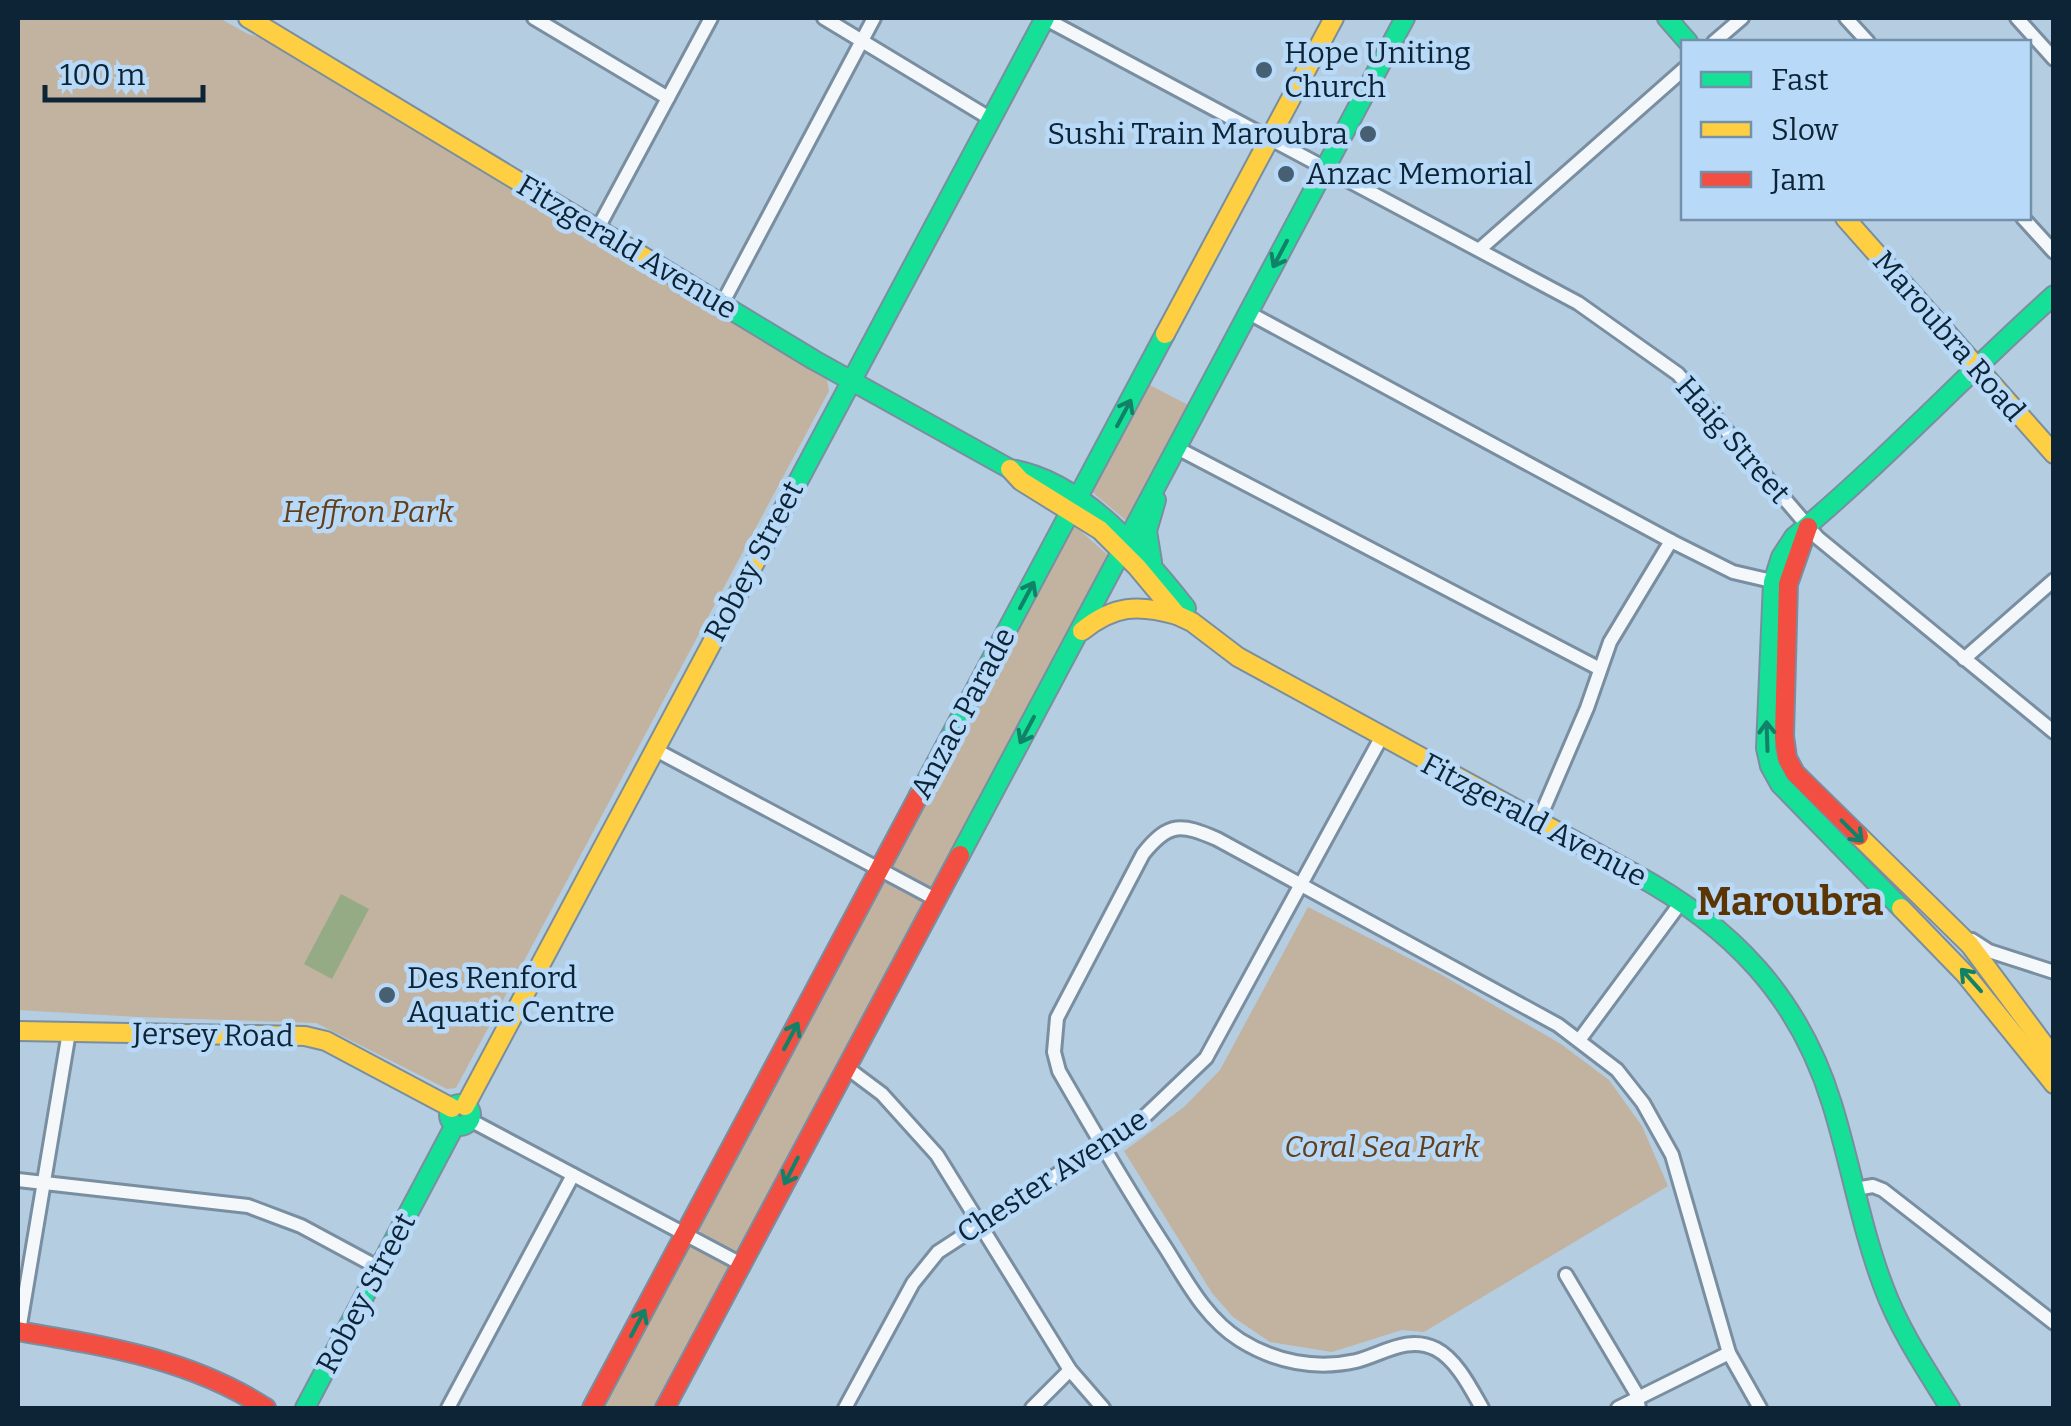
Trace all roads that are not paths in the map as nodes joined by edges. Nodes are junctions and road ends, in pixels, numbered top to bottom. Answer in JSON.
{"nodes":[{"id":1,"x":248,"y":18,"type":"edge"},
{"id":2,"x":534,"y":18,"type":"edge"},
{"id":3,"x":711,"y":18,"type":"edge"},
{"id":4,"x":824,"y":18,"type":"edge"},
{"id":5,"x":874,"y":18,"type":"edge"},
{"id":6,"x":1045,"y":18,"type":"edge"},
{"id":7,"x":1334,"y":18,"type":"edge"},
{"id":8,"x":1405,"y":18,"type":"edge"},
{"id":9,"x":1666,"y":18,"type":"edge"},
{"id":10,"x":1742,"y":18,"type":"edge"},
{"id":11,"x":1846,"y":18,"type":"edge"},
{"id":12,"x":2016,"y":18,"type":"edge"},
{"id":13,"x":1686,"y":40,"type":"edge"},
{"id":14,"x":1716,"y":40,"type":"edge"},
{"id":15,"x":1866,"y":40,"type":"edge"},
{"id":16,"x":862,"y":41,"type":"junction"},
{"id":17,"x":2054,"y":59,"type":"edge"},
{"id":18,"x":1681,"y":72,"type":"edge"},
{"id":19,"x":668,"y":98,"type":"junction"},
{"id":20,"x":991,"y":119,"type":"junction"},
{"id":21,"x":1269,"y":138,"type":"junction"},
{"id":22,"x":1325,"y":168,"type":"junction"},
{"id":23,"x":1846,"y":220,"type":"edge"},
{"id":24,"x":2025,"y":220,"type":"edge"},
{"id":25,"x":598,"y":228,"type":"junction"},
{"id":26,"x":1480,"y":249,"type":"junction"},
{"id":27,"x":2054,"y":252,"type":"edge"},
{"id":28,"x":2054,"y":295,"type":"edge"},
{"id":29,"x":722,"y":304,"type":"junction"},
{"id":30,"x":1249,"y":314,"type":"junction"},
{"id":31,"x":1976,"y":365,"type":"junction"},
{"id":32,"x":850,"y":381,"type":"junction"},
{"id":33,"x":2054,"y":454,"type":"edge"},
{"id":34,"x":1173,"y":455,"type":"junction"},
{"id":35,"x":1075,"y":505,"type":"junction"},
{"id":36,"x":1808,"y":527,"type":"junction"},
{"id":37,"x":1671,"y":541,"type":"junction"},
{"id":38,"x":1126,"y":546,"type":"junction"},
{"id":39,"x":1154,"y":568,"type":"junction"},
{"id":40,"x":2054,"y":580,"type":"edge"},
{"id":41,"x":1780,"y":583,"type":"junction"},
{"id":42,"x":1184,"y":619,"type":"junction"},
{"id":43,"x":1076,"y":636,"type":"junction"},
{"id":44,"x":1964,"y":658,"type":"junction"},
{"id":45,"x":1600,"y":669,"type":"junction"},
{"id":46,"x":2054,"y":732,"type":"edge"},
{"id":47,"x":1381,"y":738,"type":"junction"},
{"id":48,"x":654,"y":749,"type":"junction"},
{"id":49,"x":1538,"y":822,"type":"junction"},
{"id":50,"x":879,"y":870,"type":"junction"},
{"id":51,"x":1301,"y":886,"type":"junction"},
{"id":52,"x":937,"y":900,"type":"junction"},
{"id":53,"x":1682,"y":902,"type":"junction"},
{"id":54,"x":1950,"y":924,"type":"junction"},
{"id":55,"x":2054,"y":972,"type":"edge"},
{"id":56,"x":18,"y":1032,"type":"edge"},
{"id":57,"x":69,"y":1032,"type":"junction"},
{"id":58,"x":1580,"y":1040,"type":"junction"},
{"id":59,"x":2054,"y":1058,"type":"edge"},
{"id":60,"x":846,"y":1067,"type":"junction"},
{"id":61,"x":2054,"y":1084,"type":"edge"},
{"id":62,"x":461,"y":1115,"type":"junction"},
{"id":63,"x":1102,"y":1146,"type":"junction"},
{"id":64,"x":573,"y":1176,"type":"junction"},
{"id":65,"x":18,"y":1180,"type":"edge"},
{"id":66,"x":43,"y":1182,"type":"junction"},
{"id":67,"x":1855,"y":1189,"type":"junction"},
{"id":68,"x":978,"y":1224,"type":"junction"},
{"id":69,"x":686,"y":1234,"type":"junction"},
{"id":70,"x":743,"y":1265,"type":"junction"},
{"id":71,"x":380,"y":1268,"type":"junction"},
{"id":72,"x":1566,"y":1276,"type":"dead end"},
{"id":73,"x":2054,"y":1323,"type":"edge"},
{"id":74,"x":18,"y":1331,"type":"edge"},
{"id":75,"x":1729,"y":1354,"type":"junction"},
{"id":76,"x":1070,"y":1370,"type":"junction"},
{"id":77,"x":244,"y":1402,"type":"edge"},
{"id":78,"x":1638,"y":1404,"type":"edge"},
{"id":79,"x":266,"y":1408,"type":"edge"},
{"id":80,"x":304,"y":1408,"type":"edge"},
{"id":81,"x":448,"y":1408,"type":"edge"},
{"id":82,"x":592,"y":1408,"type":"edge"},
{"id":83,"x":665,"y":1408,"type":"edge"},
{"id":84,"x":845,"y":1408,"type":"edge"},
{"id":85,"x":1032,"y":1408,"type":"edge"},
{"id":86,"x":1103,"y":1408,"type":"edge"},
{"id":87,"x":1482,"y":1408,"type":"edge"},
{"id":88,"x":1618,"y":1408,"type":"edge"},
{"id":89,"x":1760,"y":1408,"type":"edge"},
{"id":90,"x":1950,"y":1408,"type":"edge"}],
"edges":[{"from":1,"to":25,"type":"street","name":"Fitzgerald Avenue"},
{"from":2,"to":19,"type":"street"},
{"from":3,"to":19,"type":"street"},
{"from":4,"to":16,"type":"street"},
{"from":5,"to":16,"type":"street"},
{"from":6,"to":20,"type":"street","name":"Robey Street"},
{"from":6,"to":21,"type":"street","name":"Haig Street"},
{"from":7,"to":21,"type":"street","name":"Anzac Parade"},
{"from":8,"to":22,"type":"street"},
{"from":9,"to":13,"type":"street"},
{"from":10,"to":14,"type":"street"},
{"from":11,"to":15,"type":"street"},
{"from":12,"to":17,"type":"street"},
{"from":16,"to":20,"type":"street"},
{"from":16,"to":29,"type":"street"},
{"from":18,"to":26,"type":"street"},
{"from":19,"to":25,"type":"street"},
{"from":20,"to":32,"type":"street","name":"Robey Street"},
{"from":21,"to":22,"type":"street","name":"Haig Street"},
{"from":35,"to":21,"type":"street","name":"Anzac Parade","one_way":true},
{"from":22,"to":26,"type":"street","name":"Haig Street"},
{"from":22,"to":30,"type":"street","one_way":true},
{"from":23,"to":31,"type":"street","name":"Maroubra Road"},
{"from":24,"to":27,"type":"street"},
{"from":25,"to":29,"type":"street","name":"Fitzgerald Avenue"},
{"from":26,"to":36,"type":"street","name":"Haig Street"},
{"from":28,"to":31,"type":"street"},
{"from":29,"to":32,"type":"street","name":"Fitzgerald Avenue"},
{"from":30,"to":34,"type":"street"},
{"from":30,"to":37,"type":"street"},
{"from":31,"to":33,"type":"street","name":"Maroubra Road"},
{"from":31,"to":36,"type":"street"},
{"from":32,"to":35,"type":"street","name":"Fitzgerald Avenue"},
{"from":32,"to":48,"type":"street","name":"Robey Street"},
{"from":34,"to":38,"type":"street"},
{"from":34,"to":39,"type":"street"},
{"from":34,"to":45,"type":"street"},
{"from":35,"to":38,"type":"street","name":"Fitzgerald Avenue"},
{"from":50,"to":35,"type":"street","name":"Anzac Parade","one_way":true},
{"from":36,"to":41,"type":"street"},
{"from":36,"to":44,"type":"street","name":"Haig Street"},
{"from":37,"to":41,"type":"street"},
{"from":37,"to":45,"type":"street"},
{"from":38,"to":39,"type":"street","name":"Fitzgerald Avenue"},
{"from":38,"to":42,"type":"street","name":"Fitzgerald Avenue"},
{"from":38,"to":43,"type":"street"},
{"from":39,"to":42,"type":"street","name":"Fitzgerald Avenue"},
{"from":40,"to":44,"type":"street"},
{"from":41,"to":54,"type":"street","one_way":true},
{"from":61,"to":41,"type":"street","one_way":true},
{"from":42,"to":43,"type":"street"},
{"from":42,"to":47,"type":"street","name":"Fitzgerald Avenue"},
{"from":43,"to":52,"type":"street","one_way":true},
{"from":44,"to":46,"type":"street","name":"Haig Street"},
{"from":45,"to":49,"type":"street"},
{"from":47,"to":49,"type":"street","name":"Fitzgerald Avenue"},
{"from":47,"to":51,"type":"street","name":"Chester Avenue"},
{"from":48,"to":50,"type":"street"},
{"from":48,"to":62,"type":"street","name":"Robey Street"},
{"from":49,"to":53,"type":"street","name":"Fitzgerald Avenue"},
{"from":50,"to":52,"type":"street"},
{"from":69,"to":50,"type":"street","name":"Anzac Parade","one_way":true},
{"from":51,"to":58,"type":"street"},
{"from":51,"to":63,"type":"street","name":"Chester Avenue"},
{"from":51,"to":63,"type":"street"},
{"from":52,"to":60,"type":"street"},
{"from":53,"to":58,"type":"street"},
{"from":53,"to":67,"type":"street","name":"Fitzgerald Avenue"},
{"from":54,"to":55,"type":"street"},
{"from":54,"to":59,"type":"street"},
{"from":56,"to":57,"type":"street","name":"Jersey Road"},
{"from":57,"to":62,"type":"street","name":"Jersey Road"},
{"from":57,"to":66,"type":"street"},
{"from":58,"to":75,"type":"street"},
{"from":60,"to":68,"type":"street"},
{"from":60,"to":70,"type":"street","one_way":true},
{"from":62,"to":64,"type":"street"},
{"from":62,"to":71,"type":"street","name":"Robey Street"},
{"from":63,"to":68,"type":"street","name":"Chester Avenue"},
{"from":63,"to":87,"type":"street"},
{"from":64,"to":69,"type":"street"},
{"from":64,"to":81,"type":"street"},
{"from":65,"to":66,"type":"street"},
{"from":66,"to":71,"type":"street"},
{"from":66,"to":74,"type":"street"},
{"from":67,"to":73,"type":"street"},
{"from":67,"to":90,"type":"street","name":"Fitzgerald Avenue"},
{"from":68,"to":76,"type":"street"},
{"from":68,"to":84,"type":"street","name":"Chester Avenue"},
{"from":69,"to":70,"type":"street"},
{"from":82,"to":69,"type":"street","name":"Anzac Parade","one_way":true},
{"from":70,"to":83,"type":"street"},
{"from":71,"to":80,"type":"street","name":"Robey Street"},
{"from":72,"to":78,"type":"street"},
{"from":74,"to":77,"type":"street"},
{"from":75,"to":78,"type":"street"},
{"from":75,"to":89,"type":"street"},
{"from":76,"to":85,"type":"street"},
{"from":76,"to":86,"type":"street"},
{"from":77,"to":79,"type":"street"},
{"from":78,"to":88,"type":"street"}]}
